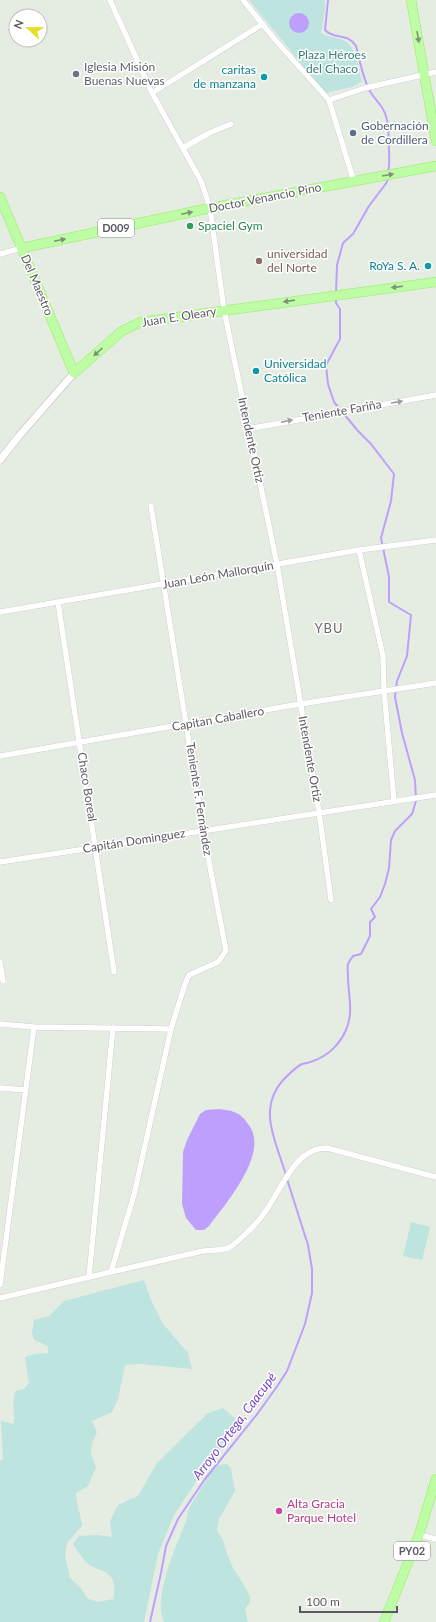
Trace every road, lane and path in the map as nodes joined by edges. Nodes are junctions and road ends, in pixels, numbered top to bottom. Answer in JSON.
{"nodes":[{"id":1,"x":110,"y":0,"type":"edge"},
{"id":2,"x":243,"y":0,"type":"edge"},
{"id":3,"x":411,"y":0,"type":"edge"},
{"id":4,"x":262,"y":24,"type":"junction"},
{"id":5,"x":436,"y":72,"type":"edge"},
{"id":6,"x":424,"y":75,"type":"junction"},
{"id":7,"x":152,"y":93,"type":"junction"},
{"id":8,"x":329,"y":100,"type":"junction"},
{"id":9,"x":231,"y":124,"type":"dead end"},
{"id":10,"x":436,"y":141,"type":"edge"},
{"id":11,"x":183,"y":148,"type":"junction"},
{"id":12,"x":436,"y":166,"type":"edge"},
{"id":13,"x":354,"y":182,"type":"junction"},
{"id":14,"x":0,"y":197,"type":"edge"},
{"id":15,"x":210,"y":208,"type":"junction"},
{"id":16,"x":22,"y":248,"type":"junction"},
{"id":17,"x":0,"y":254,"type":"edge"},
{"id":18,"x":436,"y":282,"type":"edge"},
{"id":19,"x":224,"y":310,"type":"junction"},
{"id":20,"x":74,"y":373,"type":"junction"},
{"id":21,"x":436,"y":395,"type":"edge"},
{"id":22,"x":248,"y":429,"type":"junction"},
{"id":23,"x":1,"y":458,"type":"edge"},
{"id":24,"x":151,"y":506,"type":"dead end"},
{"id":25,"x":436,"y":540,"type":"edge"},
{"id":26,"x":360,"y":550,"type":"junction"},
{"id":27,"x":277,"y":564,"type":"junction"},
{"id":28,"x":164,"y":585,"type":"junction"},
{"id":29,"x":58,"y":602,"type":"junction"},
{"id":30,"x":0,"y":612,"type":"edge"},
{"id":31,"x":436,"y":683,"type":"edge"},
{"id":32,"x":386,"y":690,"type":"junction"},
{"id":33,"x":300,"y":704,"type":"junction"},
{"id":34,"x":186,"y":724,"type":"junction"},
{"id":35,"x":80,"y":742,"type":"junction"},
{"id":36,"x":0,"y":756,"type":"edge"},
{"id":37,"x":436,"y":795,"type":"edge"},
{"id":38,"x":394,"y":801,"type":"junction"},
{"id":39,"x":319,"y":812,"type":"junction"},
{"id":40,"x":203,"y":830,"type":"junction"},
{"id":41,"x":96,"y":847,"type":"junction"},
{"id":42,"x":0,"y":862,"type":"edge"},
{"id":43,"x":332,"y":900,"type":"dead end"},
{"id":44,"x":0,"y":962,"type":"edge"},
{"id":45,"x":114,"y":972,"type":"dead end"},
{"id":46,"x":3,"y":981,"type":"dead end"},
{"id":47,"x":0,"y":1024,"type":"edge"},
{"id":48,"x":34,"y":1026,"type":"junction"},
{"id":49,"x":113,"y":1028,"type":"junction"},
{"id":50,"x":171,"y":1029,"type":"junction"},
{"id":51,"x":0,"y":1088,"type":"edge"},
{"id":52,"x":26,"y":1090,"type":"junction"},
{"id":53,"x":436,"y":1177,"type":"edge"},
{"id":54,"x":111,"y":1272,"type":"junction"},
{"id":55,"x":89,"y":1277,"type":"junction"},
{"id":56,"x":0,"y":1285,"type":"edge"},
{"id":57,"x":0,"y":1298,"type":"edge"},
{"id":58,"x":436,"y":1479,"type":"edge"},
{"id":59,"x":419,"y":1535,"type":"junction"},
{"id":60,"x":436,"y":1539,"type":"edge"},
{"id":61,"x":384,"y":1622,"type":"edge"}],
"edges":[{"from":1,"to":7,"type":"street","name":"Intendente Ortiz"},
{"from":2,"to":4,"type":"street"},
{"from":3,"to":6,"type":"main road","one_way":true},
{"from":4,"to":7,"type":"street"},
{"from":4,"to":8,"type":"street"},
{"from":5,"to":6,"type":"street"},
{"from":6,"to":8,"type":"street"},
{"from":6,"to":10,"type":"main road"},
{"from":7,"to":11,"type":"street","name":"Intendente Ortiz"},
{"from":8,"to":13,"type":"street"},
{"from":9,"to":11,"type":"street"},
{"from":11,"to":15,"type":"street","name":"Intendente Ortiz"},
{"from":13,"to":12,"type":"main road","name":"Doctor Venancio Pino","number":"D009","one_way":true},
{"from":13,"to":15,"type":"main road","name":"Doctor Venancio Pino","number":"D009"},
{"from":14,"to":16,"type":"main road","name":"Del Maestro"},
{"from":16,"to":15,"type":"main road","name":"Doctor Venancio Pino","number":"D009","one_way":true},
{"from":15,"to":19,"type":"street","name":"Intendente Ortiz"},
{"from":16,"to":17,"type":"street","name":"Doctor Venancio Pino"},
{"from":16,"to":20,"type":"main road","name":"Del Maestro"},
{"from":18,"to":19,"type":"main road","name":"Juan E. Oleary","one_way":true},
{"from":19,"to":20,"type":"main road","name":"Juan E. Oleary","one_way":true},
{"from":19,"to":22,"type":"street","name":"Intendente Ortiz"},
{"from":20,"to":23,"type":"street","name":"Juan E. Oleary"},
{"from":22,"to":21,"type":"street","name":"Teniente Fariña","one_way":true},
{"from":22,"to":27,"type":"street","name":"Intendente Ortiz"},
{"from":24,"to":28,"type":"street","name":"Teniente F. Fernández"},
{"from":25,"to":26,"type":"street","name":"Juan León Mallorquín"},
{"from":26,"to":27,"type":"street","name":"Juan León Mallorquín"},
{"from":26,"to":32,"type":"street"},
{"from":27,"to":28,"type":"street","name":"Juan León Mallorquín"},
{"from":27,"to":33,"type":"street","name":"Intendente Ortiz"},
{"from":28,"to":29,"type":"street","name":"Juan León Mallorquín"},
{"from":28,"to":34,"type":"street","name":"Teniente F. Fernández"},
{"from":29,"to":30,"type":"street","name":"Juan León Mallorquín"},
{"from":29,"to":35,"type":"street","name":"Chaco Boreal"},
{"from":31,"to":32,"type":"street","name":"Capitan Caballero"},
{"from":32,"to":33,"type":"street","name":"Capitan Caballero"},
{"from":32,"to":38,"type":"street"},
{"from":33,"to":34,"type":"street","name":"Capitan Caballero"},
{"from":33,"to":39,"type":"street","name":"Intendente Ortiz"},
{"from":34,"to":35,"type":"street","name":"Capitan Caballero"},
{"from":34,"to":40,"type":"street","name":"Teniente F. Fernández"},
{"from":35,"to":36,"type":"street","name":"Capitan Caballero"},
{"from":35,"to":41,"type":"street","name":"Chaco Boreal"},
{"from":37,"to":38,"type":"street","name":"Capitán Dominguez"},
{"from":38,"to":39,"type":"street","name":"Capitán Dominguez"},
{"from":39,"to":40,"type":"street","name":"Capitán Dominguez"},
{"from":39,"to":43,"type":"street","name":"Intendente Ortiz"},
{"from":40,"to":41,"type":"street","name":"Capitán Dominguez"},
{"from":40,"to":50,"type":"street","name":"Teniente F. Fernández"},
{"from":41,"to":42,"type":"street","name":"Capitán Dominguez"},
{"from":41,"to":45,"type":"street","name":"Chaco Boreal"},
{"from":44,"to":46,"type":"street"},
{"from":47,"to":48,"type":"street"},
{"from":48,"to":49,"type":"street"},
{"from":48,"to":52,"type":"street"},
{"from":49,"to":50,"type":"street"},
{"from":49,"to":55,"type":"street"},
{"from":50,"to":54,"type":"street","name":"Teniente F. Fernández"},
{"from":51,"to":52,"type":"street"},
{"from":52,"to":56,"type":"street"},
{"from":53,"to":54,"type":"street"},
{"from":54,"to":55,"type":"street"},
{"from":55,"to":57,"type":"street"},
{"from":58,"to":59,"type":"main road","number":"PY02"},
{"from":59,"to":60,"type":"street"},
{"from":59,"to":61,"type":"main road","number":"PY02"}]}
